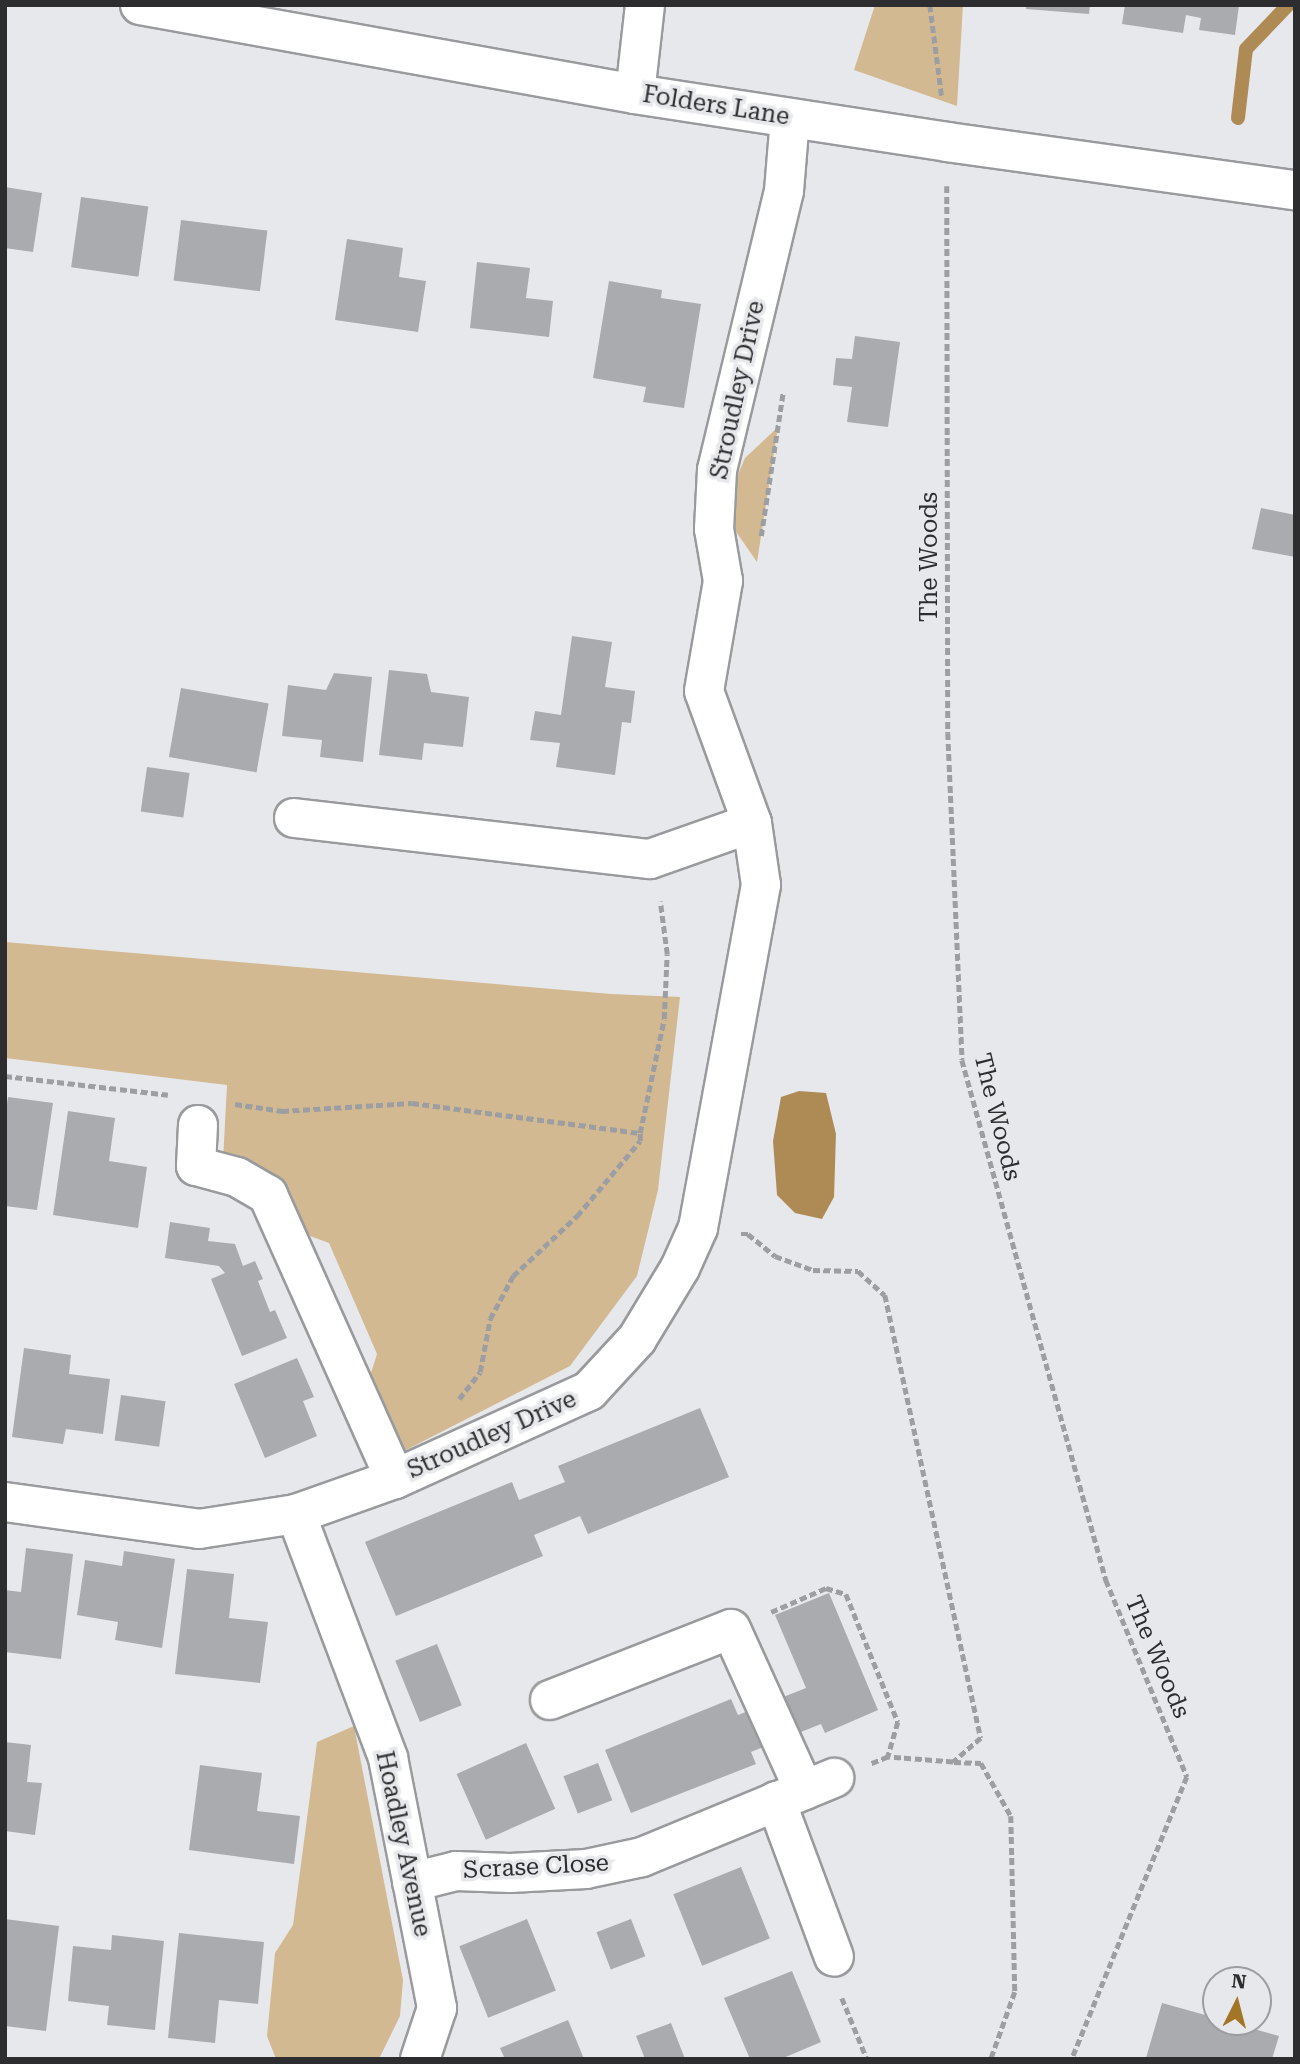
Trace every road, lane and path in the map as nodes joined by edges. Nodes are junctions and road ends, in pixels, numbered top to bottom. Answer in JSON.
{"nodes":[{"id":1,"x":140,"y":5,"type":"edge"},
{"id":2,"x":645,"y":5,"type":"edge"},
{"id":3,"x":930,"y":5,"type":"edge"},
{"id":4,"x":635,"y":94,"type":"junction"},
{"id":5,"x":790,"y":118,"type":"junction"},
{"id":6,"x":947,"y":142,"type":"junction"},
{"id":7,"x":1295,"y":190,"type":"edge"},
{"id":8,"x":784,"y":386,"type":"dead end"},
{"id":9,"x":759,"y":549,"type":"dead end"},
{"id":10,"x":294,"y":818,"type":"dead end"},
{"id":11,"x":752,"y":823,"type":"junction"},
{"id":12,"x":650,"y":859,"type":"junction"},
{"id":13,"x":5,"y":1076,"type":"edge"},
{"id":14,"x":230,"y":1103,"type":"dead end"},
{"id":15,"x":188,"y":1111,"type":"joint"},
{"id":16,"x":640,"y":1133,"type":"junction"},
{"id":17,"x":740,"y":1220,"type":"dead end"},
{"id":18,"x":449,"y":1404,"type":"dead end"},
{"id":19,"x":395,"y":1479,"type":"junction"},
{"id":20,"x":5,"y":1502,"type":"edge"},
{"id":21,"x":296,"y":1514,"type":"junction"},
{"id":22,"x":731,"y":1629,"type":"junction"},
{"id":23,"x":550,"y":1700,"type":"dead end"},
{"id":24,"x":888,"y":1757,"type":"junction"},
{"id":25,"x":953,"y":1762,"type":"junction"},
{"id":26,"x":805,"y":1790,"type":"junction"},
{"id":27,"x":412,"y":1882,"type":"junction"},
{"id":28,"x":834,"y":1957,"type":"joint"},
{"id":29,"x":420,"y":2059,"type":"edge"},
{"id":30,"x":867,"y":2059,"type":"edge"},
{"id":31,"x":991,"y":2059,"type":"edge"},
{"id":32,"x":1072,"y":2059,"type":"edge"}],
"edges":[{"from":1,"to":4,"type":"street","name":"Folders Lane"},
{"from":2,"to":4,"type":"street"},
{"from":3,"to":6,"type":"path","name":"The Woods"},
{"from":4,"to":5,"type":"street","name":"Folders Lane"},
{"from":5,"to":6,"type":"street","name":"Folders Lane"},
{"from":5,"to":11,"type":"street","name":"Stroudley Drive"},
{"from":6,"to":7,"type":"street","name":"Folders Lane"},
{"from":6,"to":32,"type":"path","name":"The Woods"},
{"from":8,"to":9,"type":"path"},
{"from":10,"to":12,"type":"street"},
{"from":11,"to":12,"type":"street"},
{"from":11,"to":19,"type":"street","name":"Stroudley Drive"},
{"from":12,"to":16,"type":"path"},
{"from":13,"to":15,"type":"path"},
{"from":14,"to":16,"type":"path"},
{"from":15,"to":19,"type":"street"},
{"from":16,"to":18,"type":"path"},
{"from":17,"to":25,"type":"path"},
{"from":19,"to":21,"type":"street","name":"Stroudley Drive"},
{"from":20,"to":21,"type":"street","name":"Stroudley Drive"},
{"from":21,"to":27,"type":"street","name":"Hoadley Avenue"},
{"from":22,"to":23,"type":"street"},
{"from":22,"to":24,"type":"path"},
{"from":22,"to":26,"type":"street"},
{"from":24,"to":25,"type":"path"},
{"from":24,"to":26,"type":"path"},
{"from":25,"to":31,"type":"path"},
{"from":26,"to":27,"type":"street","name":"Scrase Close"},
{"from":26,"to":28,"type":"street"},
{"from":27,"to":29,"type":"street","name":"Hoadley Avenue"},
{"from":28,"to":30,"type":"path"}]}
